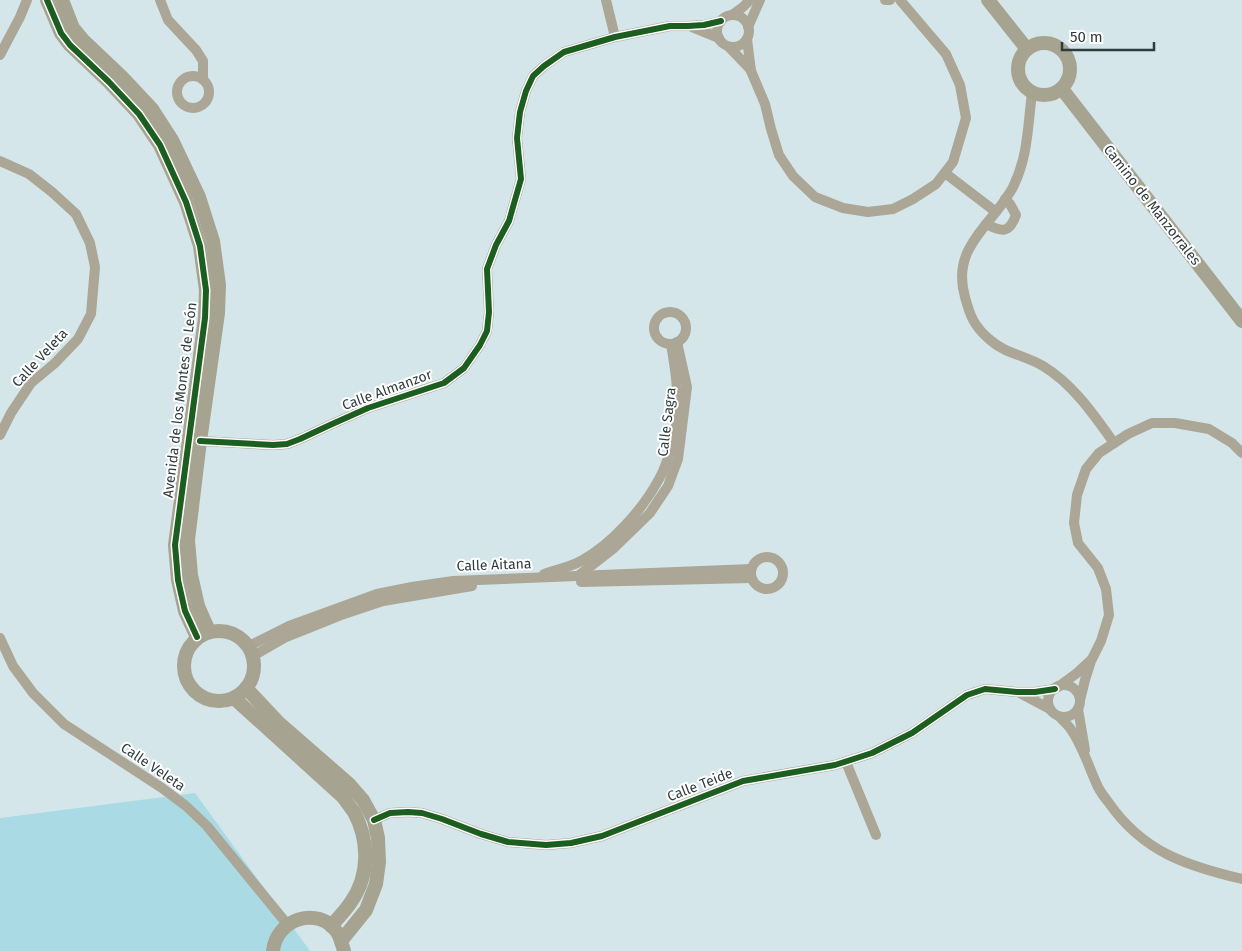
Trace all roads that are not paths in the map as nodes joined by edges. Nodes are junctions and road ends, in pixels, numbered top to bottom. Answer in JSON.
{"nodes":[{"id":1,"x":27,"y":0,"type":"edge"},
{"id":2,"x":48,"y":0,"type":"edge"},
{"id":3,"x":62,"y":0,"type":"edge"},
{"id":4,"x":160,"y":0,"type":"edge"},
{"id":5,"x":606,"y":0,"type":"edge"},
{"id":6,"x":750,"y":0,"type":"edge"},
{"id":7,"x":760,"y":0,"type":"edge"},
{"id":8,"x":885,"y":0,"type":"edge"},
{"id":9,"x":890,"y":0,"type":"edge"},
{"id":10,"x":900,"y":0,"type":"edge"},
{"id":11,"x":988,"y":0,"type":"edge"},
{"id":12,"x":732,"y":15,"type":"junction"},
{"id":13,"x":721,"y":21,"type":"junction"},
{"id":14,"x":688,"y":26,"type":"junction"},
{"id":15,"x":748,"y":27,"type":"junction"},
{"id":16,"x":615,"y":37,"type":"junction"},
{"id":17,"x":719,"y":38,"type":"junction"},
{"id":18,"x":747,"y":39,"type":"junction"},
{"id":19,"x":729,"y":46,"type":"junction"},
{"id":20,"x":1027,"y":49,"type":"junction"},
{"id":21,"x":0,"y":55,"type":"edge"},
{"id":22,"x":751,"y":71,"type":"junction"},
{"id":23,"x":203,"y":80,"type":"dead end"},
{"id":24,"x":1062,"y":89,"type":"junction"},
{"id":25,"x":1032,"y":93,"type":"junction"},
{"id":26,"x":0,"y":160,"type":"edge"},
{"id":27,"x":945,"y":173,"type":"junction"},
{"id":28,"x":1005,"y":199,"type":"junction"},
{"id":29,"x":996,"y":212,"type":"junction"},
{"id":30,"x":986,"y":224,"type":"junction"},
{"id":31,"x":1242,"y":321,"type":"edge"},
{"id":32,"x":0,"y":435,"type":"edge"},
{"id":33,"x":200,"y":441,"type":"junction"},
{"id":34,"x":1114,"y":443,"type":"junction"},
{"id":35,"x":1242,"y":453,"type":"edge"},
{"id":36,"x":604,"y":556,"type":"junction"},
{"id":37,"x":592,"y":559,"type":"junction"},
{"id":38,"x":751,"y":573,"type":"dead end"},
{"id":39,"x":578,"y":576,"type":"junction"},
{"id":40,"x":534,"y":577,"type":"junction"},
{"id":41,"x":603,"y":577,"type":"junction"},
{"id":42,"x":570,"y":582,"type":"junction"},
{"id":43,"x":203,"y":634,"type":"junction"},
{"id":44,"x":0,"y":638,"type":"edge"},
{"id":45,"x":251,"y":651,"type":"junction"},
{"id":46,"x":1091,"y":661,"type":"junction"},
{"id":47,"x":246,"y":688,"type":"junction"},
{"id":48,"x":1056,"y":688,"type":"junction"},
{"id":49,"x":1017,"y":692,"type":"junction"},
{"id":50,"x":234,"y":698,"type":"junction"},
{"id":51,"x":1079,"y":705,"type":"junction"},
{"id":52,"x":1050,"y":709,"type":"junction"},
{"id":53,"x":1060,"y":717,"type":"junction"},
{"id":54,"x":1086,"y":756,"type":"junction"},
{"id":55,"x":846,"y":762,"type":"junction"},
{"id":56,"x":374,"y":820,"type":"junction"},
{"id":57,"x":876,"y":835,"type":"dead end"},
{"id":58,"x":1242,"y":880,"type":"edge"},
{"id":59,"x":287,"y":924,"type":"junction"},
{"id":60,"x":331,"y":926,"type":"junction"},
{"id":61,"x":342,"y":946,"type":"edge"},
{"id":62,"x":273,"y":951,"type":"edge"}],
"edges":[{"from":1,"to":21,"type":"street"},
{"from":2,"to":43,"type":"street","name":"Avenida de los Montes de León"},
{"from":3,"to":33,"type":"street","name":"Avenida de los Montes de León"},
{"from":4,"to":23,"type":"street"},
{"from":5,"to":16,"type":"street"},
{"from":6,"to":12,"type":"street"},
{"from":7,"to":15,"type":"street"},
{"from":8,"to":9,"type":"street"},
{"from":10,"to":27,"type":"street"},
{"from":11,"to":20,"type":"street"},
{"from":12,"to":13,"type":"street"},
{"from":12,"to":15,"type":"street"},
{"from":13,"to":14,"type":"street","name":"Calle Almanzor"},
{"from":13,"to":17,"type":"street"},
{"from":14,"to":16,"type":"street","name":"Calle Almanzor"},
{"from":14,"to":17,"type":"street","name":"Calle Almanzor"},
{"from":15,"to":18,"type":"street"},
{"from":16,"to":33,"type":"street","name":"Calle Almanzor"},
{"from":17,"to":19,"type":"street"},
{"from":18,"to":19,"type":"street"},
{"from":18,"to":22,"type":"street"},
{"from":19,"to":22,"type":"street"},
{"from":20,"to":24,"type":"street"},
{"from":20,"to":25,"type":"street"},
{"from":22,"to":27,"type":"street"},
{"from":24,"to":25,"type":"street"},
{"from":24,"to":31,"type":"street","name":"Camino de Manzorrales"},
{"from":25,"to":28,"type":"street"},
{"from":26,"to":32,"type":"street","name":"Calle Veleta"},
{"from":27,"to":29,"type":"street"},
{"from":28,"to":29,"type":"street"},
{"from":28,"to":30,"type":"street"},
{"from":29,"to":30,"type":"street"},
{"from":30,"to":34,"type":"street"},
{"from":33,"to":43,"type":"street","name":"Avenida de los Montes de León"},
{"from":34,"to":35,"type":"street"},
{"from":34,"to":46,"type":"street"},
{"from":36,"to":37,"type":"street","name":"Calle Sagra"},
{"from":36,"to":37,"type":"street","name":"Calle Sagra"},
{"from":36,"to":41,"type":"street"},
{"from":37,"to":39,"type":"street","name":"Calle Sagra"},
{"from":37,"to":40,"type":"street","name":"Calle Sagra"},
{"from":37,"to":41,"type":"street"},
{"from":38,"to":41,"type":"street","name":"Calle Aitana"},
{"from":39,"to":40,"type":"street","name":"Calle Aitana"},
{"from":39,"to":41,"type":"street","name":"Calle Aitana"},
{"from":39,"to":42,"type":"street","name":"Calle Sagra"},
{"from":40,"to":45,"type":"street","name":"Calle Aitana"},
{"from":41,"to":42,"type":"street","name":"Calle Aitana"},
{"from":42,"to":45,"type":"street","name":"Calle Aitana"},
{"from":43,"to":45,"type":"street"},
{"from":43,"to":50,"type":"street"},
{"from":44,"to":59,"type":"street","name":"Calle Veleta"},
{"from":45,"to":47,"type":"street"},
{"from":46,"to":48,"type":"street"},
{"from":46,"to":51,"type":"street"},
{"from":47,"to":50,"type":"street"},
{"from":47,"to":56,"type":"street"},
{"from":48,"to":49,"type":"street","name":"Calle Teide"},
{"from":48,"to":51,"type":"street"},
{"from":48,"to":52,"type":"street"},
{"from":49,"to":52,"type":"street","name":"Calle Teide"},
{"from":49,"to":55,"type":"street","name":"Calle Teide"},
{"from":50,"to":60,"type":"street"},
{"from":51,"to":53,"type":"street"},
{"from":51,"to":54,"type":"street"},
{"from":52,"to":53,"type":"street"},
{"from":53,"to":54,"type":"street"},
{"from":54,"to":58,"type":"street"},
{"from":55,"to":56,"type":"street","name":"Calle Teide"},
{"from":55,"to":57,"type":"street"},
{"from":56,"to":61,"type":"street"},
{"from":59,"to":60,"type":"street"},
{"from":59,"to":62,"type":"street"},
{"from":60,"to":61,"type":"street"}]}
